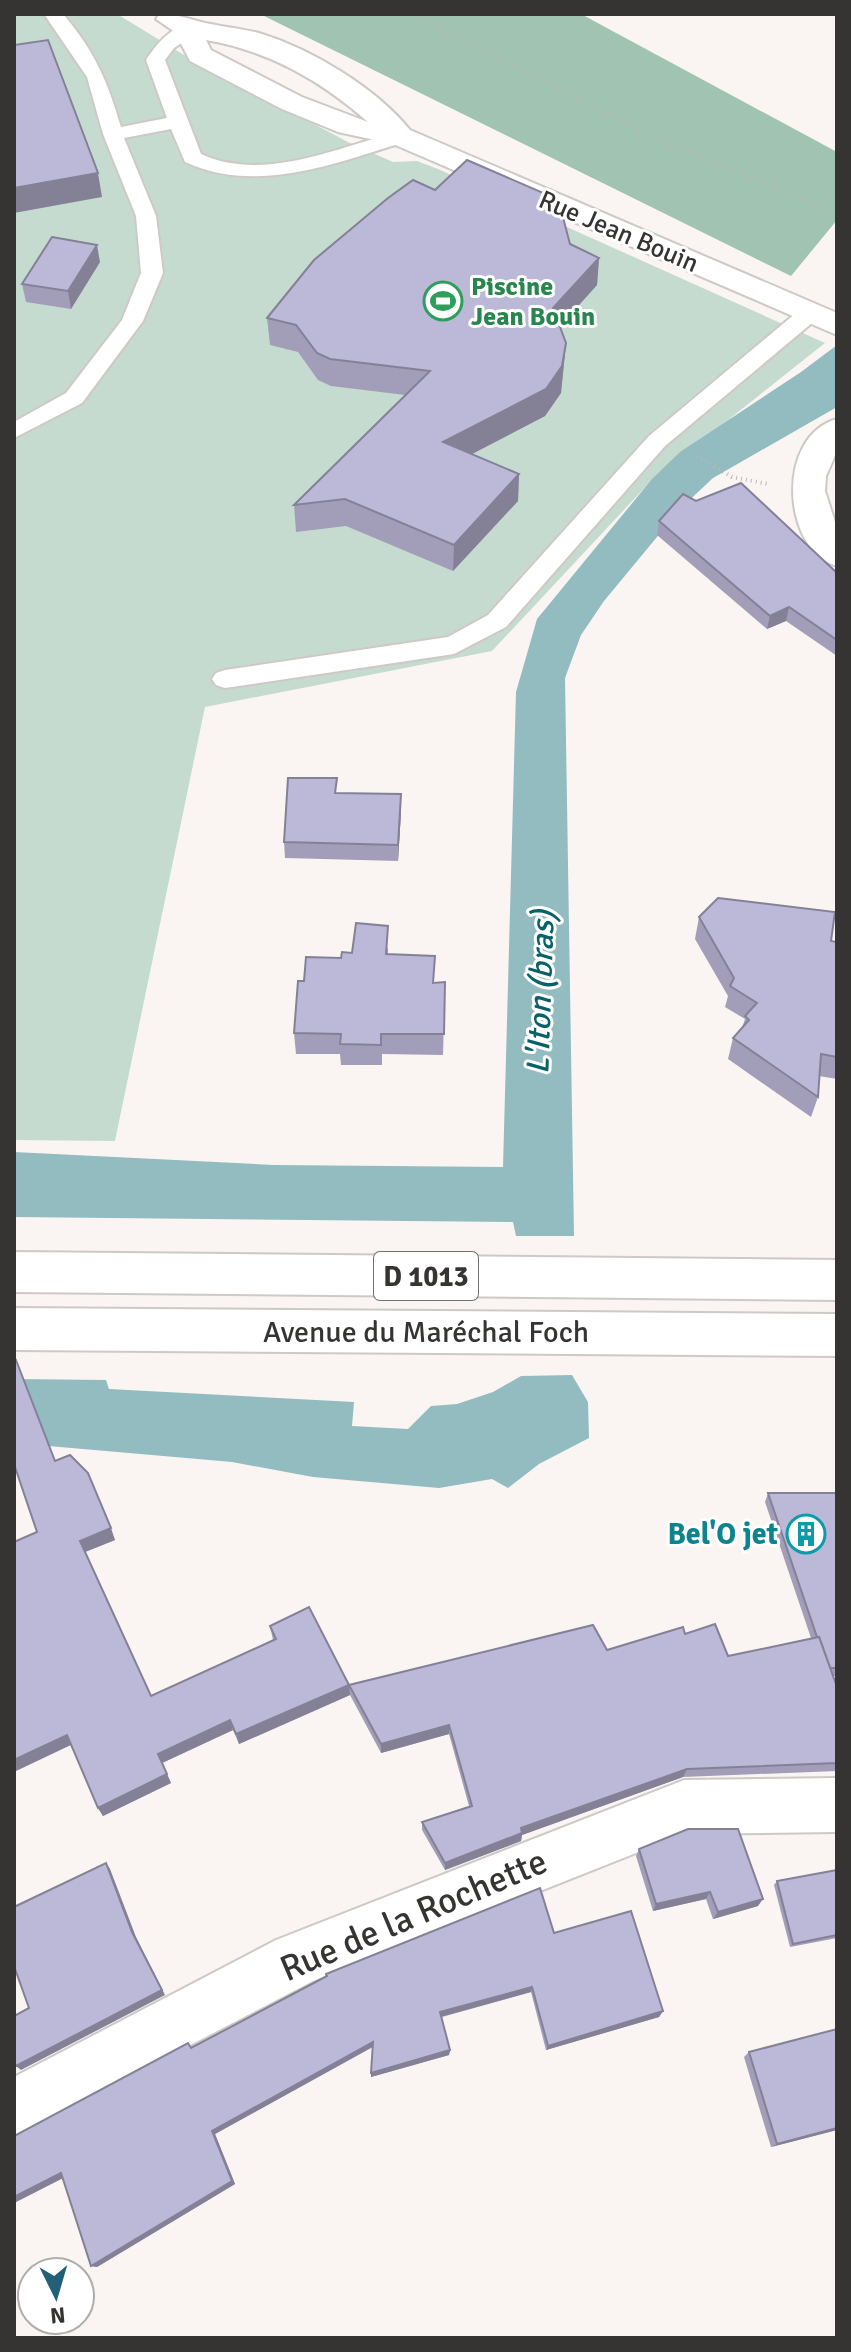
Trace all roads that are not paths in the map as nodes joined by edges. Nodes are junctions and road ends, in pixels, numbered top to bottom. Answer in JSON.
{"nodes":[{"id":1,"x":53,"y":14,"type":"edge"},
{"id":2,"x":163,"y":14,"type":"edge"},
{"id":3,"x":188,"y":30,"type":"junction"},
{"id":4,"x":178,"y":122,"type":"junction"},
{"id":5,"x":113,"y":134,"type":"junction"},
{"id":6,"x":401,"y":137,"type":"junction"},
{"id":7,"x":825,"y":311,"type":"edge"},
{"id":8,"x":837,"y":430,"type":"edge"},
{"id":9,"x":14,"y":431,"type":"edge"},
{"id":10,"x":837,"y":554,"type":"edge"},
{"id":11,"x":225,"y":679,"type":"dead end"},
{"id":12,"x":14,"y":1272,"type":"edge"},
{"id":13,"x":837,"y":1280,"type":"edge"},
{"id":14,"x":14,"y":1329,"type":"edge"},
{"id":15,"x":837,"y":1335,"type":"edge"},
{"id":16,"x":837,"y":1805,"type":"edge"},
{"id":17,"x":14,"y":2108,"type":"edge"}],
"edges":[{"from":1,"to":5,"type":"lane"},
{"from":2,"to":3,"type":"street","name":"Rue Jean Bouin"},
{"from":3,"to":4,"type":"lane"},
{"from":3,"to":6,"type":"street","name":"Rue Jean Bouin"},
{"from":3,"to":6,"type":"street","name":"Rue Jean Bouin"},
{"from":4,"to":5,"type":"lane"},
{"from":4,"to":6,"type":"lane"},
{"from":5,"to":9,"type":"lane"},
{"from":6,"to":7,"type":"street","name":"Rue Jean Bouin"},
{"from":7,"to":11,"type":"lane"},
{"from":8,"to":10,"type":"street"},
{"from":12,"to":13,"type":"street","name":"Avenue du Maréchal Foch","number":"D 1013"},
{"from":14,"to":15,"type":"street","name":"Avenue du Maréchal Foch","number":"D 1013"},
{"from":16,"to":17,"type":"street","name":"Rue de la Rochette"}]}
